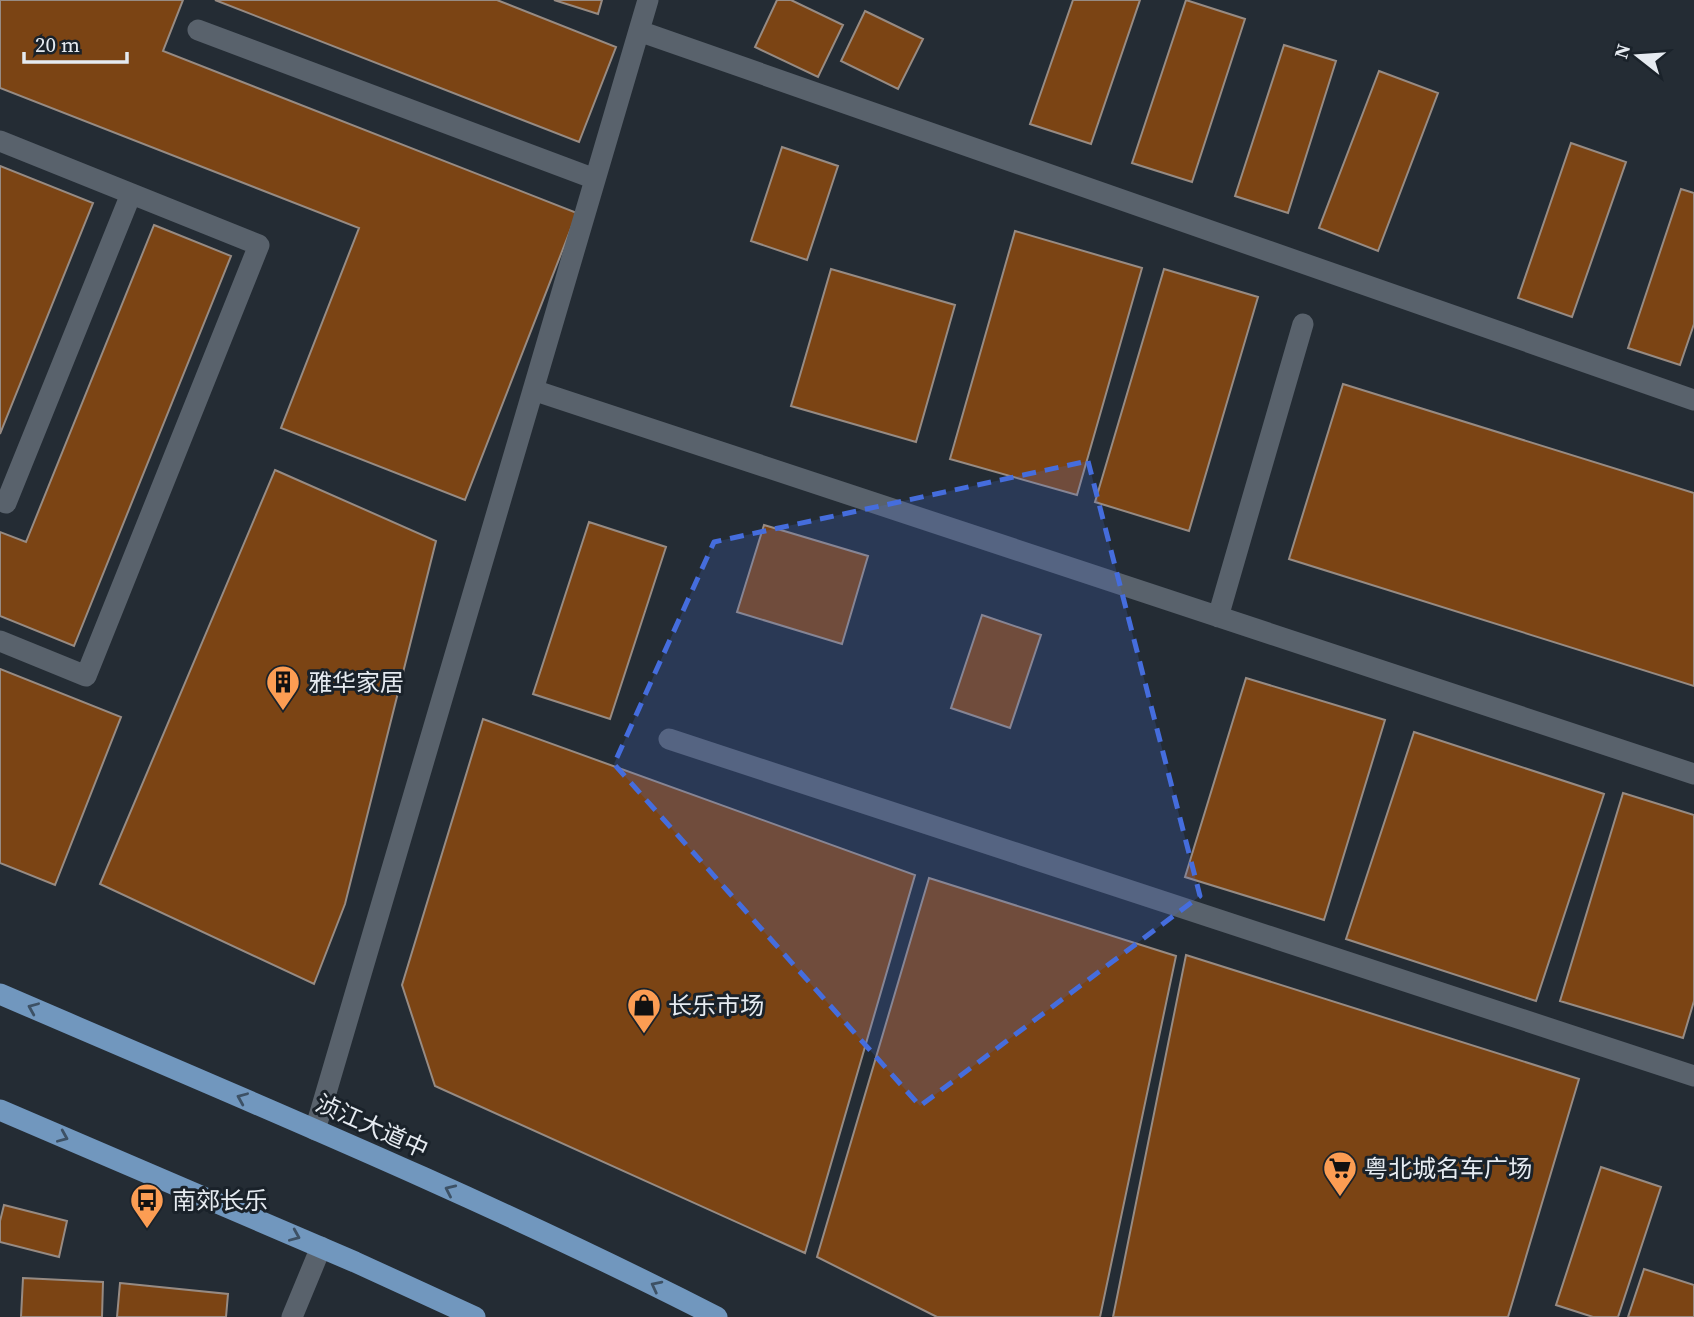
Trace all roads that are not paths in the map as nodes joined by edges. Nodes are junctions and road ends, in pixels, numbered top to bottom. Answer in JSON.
{"nodes":[{"id":1,"x":648,"y":0,"type":"edge"},
{"id":2,"x":198,"y":30,"type":"dead end"},
{"id":3,"x":639,"y":31,"type":"junction"},
{"id":4,"x":0,"y":141,"type":"edge"},
{"id":5,"x":595,"y":179,"type":"junction"},
{"id":6,"x":131,"y":194,"type":"junction"},
{"id":7,"x":1303,"y":324,"type":"dead end"},
{"id":8,"x":533,"y":390,"type":"junction"},
{"id":9,"x":1694,"y":400,"type":"edge"},
{"id":10,"x":6,"y":503,"type":"dead end"},
{"id":11,"x":1218,"y":617,"type":"junction"},
{"id":12,"x":0,"y":641,"type":"edge"},
{"id":13,"x":669,"y":739,"type":"dead end"},
{"id":14,"x":1694,"y":774,"type":"edge"},
{"id":15,"x":0,"y":994,"type":"edge"},
{"id":16,"x":1694,"y":1076,"type":"edge"},
{"id":17,"x":0,"y":1110,"type":"edge"},
{"id":18,"x":315,"y":1130,"type":"junction"},
{"id":19,"x":321,"y":1247,"type":"junction"},
{"id":20,"x":292,"y":1317,"type":"edge"},
{"id":21,"x":475,"y":1317,"type":"edge"},
{"id":22,"x":717,"y":1317,"type":"edge"}],
"edges":[{"from":1,"to":3,"type":"street"},
{"from":2,"to":5,"type":"street"},
{"from":3,"to":5,"type":"street"},
{"from":3,"to":9,"type":"street"},
{"from":4,"to":6,"type":"street"},
{"from":5,"to":8,"type":"street"},
{"from":6,"to":10,"type":"street"},
{"from":6,"to":12,"type":"street"},
{"from":7,"to":11,"type":"street"},
{"from":8,"to":11,"type":"street"},
{"from":8,"to":18,"type":"street"},
{"from":11,"to":14,"type":"street"},
{"from":13,"to":16,"type":"street"},
{"from":18,"to":15,"type":"main road","name":"浈江大道中","one_way":true},
{"from":17,"to":19,"type":"main road","one_way":true},
{"from":22,"to":18,"type":"main road","name":"浈江大道中","one_way":true},
{"from":19,"to":20,"type":"street"},
{"from":19,"to":21,"type":"main road"}]}
